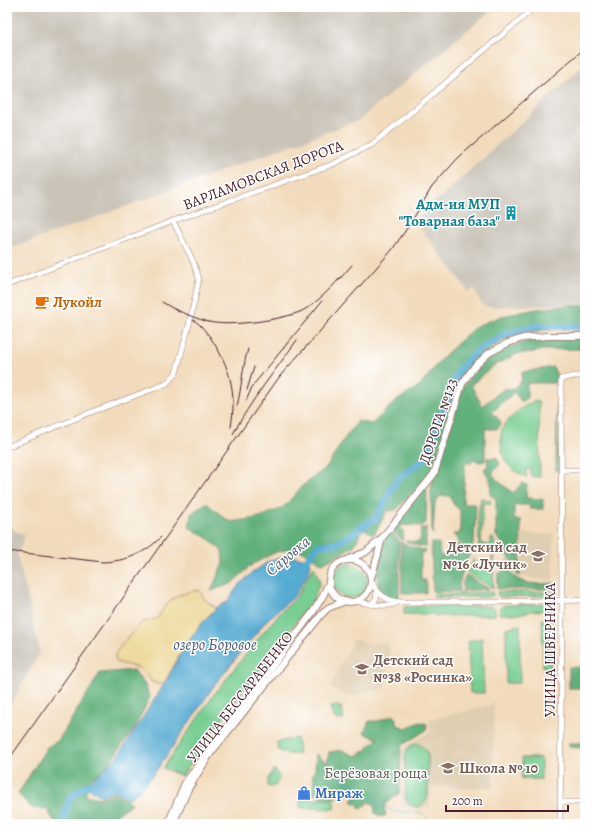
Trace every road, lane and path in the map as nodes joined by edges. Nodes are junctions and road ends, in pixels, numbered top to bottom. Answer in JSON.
{"nodes":[{"id":1,"x":535,"y":7,"type":"edge"},
{"id":2,"x":173,"y":221,"type":"junction"},
{"id":3,"x":7,"y":285,"type":"edge"},
{"id":4,"x":585,"y":336,"type":"edge"},
{"id":5,"x":585,"y":376,"type":"edge"},
{"id":6,"x":7,"y":447,"type":"edge"},
{"id":7,"x":562,"y":470,"type":"junction"},
{"id":8,"x":585,"y":470,"type":"edge"},
{"id":9,"x":382,"y":538,"type":"junction"},
{"id":10,"x":349,"y":560,"type":"junction"},
{"id":11,"x":371,"y":579,"type":"junction"},
{"id":12,"x":329,"y":582,"type":"junction"},
{"id":13,"x":377,"y":591,"type":"junction"},
{"id":14,"x":585,"y":600,"type":"edge"},
{"id":15,"x":345,"y":601,"type":"junction"},
{"id":16,"x":355,"y":601,"type":"junction"},
{"id":17,"x":562,"y":601,"type":"junction"},
{"id":18,"x":398,"y":602,"type":"junction"},
{"id":19,"x":371,"y":604,"type":"junction"},
{"id":20,"x":224,"y":733,"type":"junction"},
{"id":21,"x":560,"y":802,"type":"junction"},
{"id":22,"x":585,"y":802,"type":"edge"},
{"id":23,"x":168,"y":824,"type":"edge"},
{"id":24,"x":173,"y":824,"type":"edge"},
{"id":25,"x":560,"y":824,"type":"edge"}],
"edges":[{"from":1,"to":2,"type":"street","name":"ВАРЛАМОВСКАЯ ДОРОГА"},
{"from":2,"to":3,"type":"street","name":"ВАРЛАМОВСКАЯ ДОРОГА"},
{"from":2,"to":6,"type":"street"},
{"from":4,"to":9,"type":"main road","name":"ДОРОГА №123"},
{"from":5,"to":7,"type":"street","name":"УЛИЦА ШВЕРНИКА"},
{"from":7,"to":8,"type":"street"},
{"from":7,"to":17,"type":"street","name":"УЛИЦА ШВЕРНИКА"},
{"from":9,"to":10,"type":"main road","name":"ДОРОГА №123"},
{"from":9,"to":11,"type":"main road","name":"ДОРОГА №123"},
{"from":10,"to":11,"type":"main road"},
{"from":10,"to":12,"type":"main road"},
{"from":11,"to":13,"type":"street"},
{"from":11,"to":16,"type":"main road"},
{"from":12,"to":15,"type":"main road"},
{"from":12,"to":20,"type":"main road","name":"УЛИЦА БЕССАРАБЕНКО"},
{"from":13,"to":18,"type":"street"},
{"from":13,"to":19,"type":"street"},
{"from":14,"to":17,"type":"street"},
{"from":15,"to":16,"type":"main road"},
{"from":15,"to":20,"type":"main road","name":"УЛИЦА БЕССАРАБЕНКО"},
{"from":16,"to":19,"type":"street"},
{"from":17,"to":18,"type":"street"},
{"from":17,"to":21,"type":"street","name":"УЛИЦА ШВЕРНИКА"},
{"from":18,"to":19,"type":"street"},
{"from":20,"to":23,"type":"main road","name":"УЛИЦА БЕССАРАБЕНКО"},
{"from":20,"to":24,"type":"main road","name":"УЛИЦА БЕССАРАБЕНКО"},
{"from":21,"to":22,"type":"street"},
{"from":21,"to":25,"type":"street","name":"УЛИЦА ШВЕРНИКА"}]}
